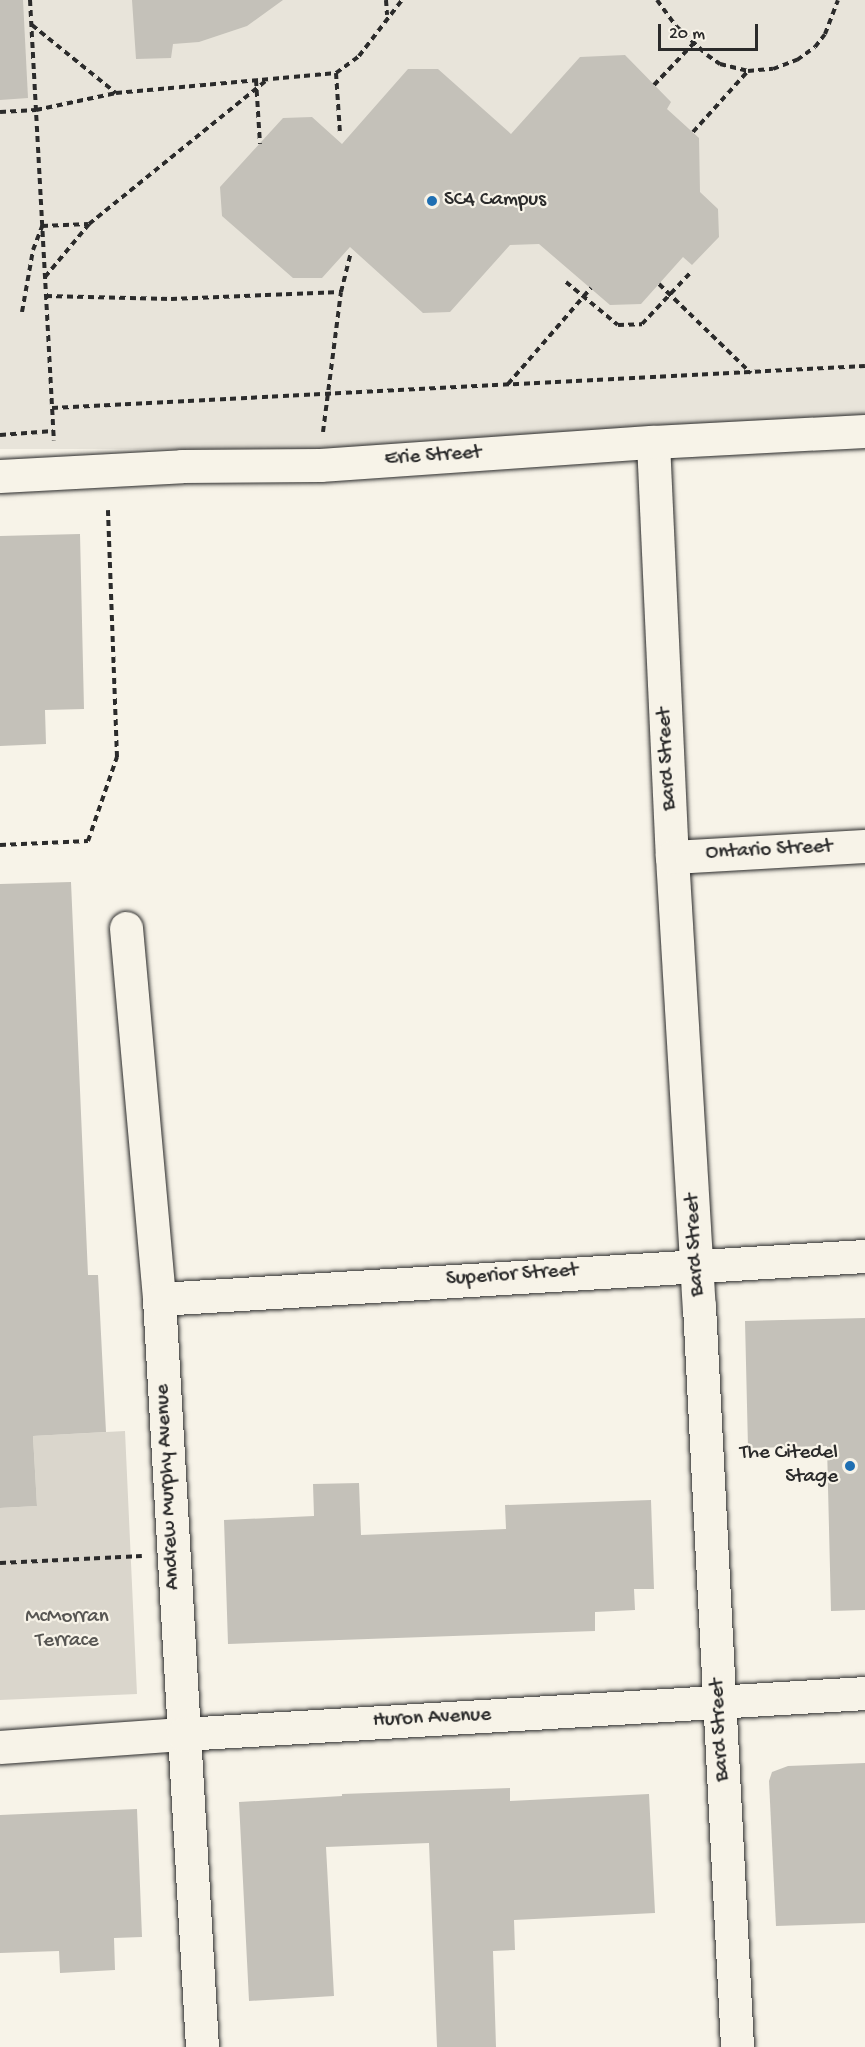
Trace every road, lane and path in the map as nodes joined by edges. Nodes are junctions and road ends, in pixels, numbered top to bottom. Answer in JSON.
{"nodes":[{"id":1,"x":30,"y":0,"type":"edge"},
{"id":2,"x":386,"y":0,"type":"edge"},
{"id":3,"x":402,"y":0,"type":"edge"},
{"id":4,"x":657,"y":0,"type":"edge"},
{"id":5,"x":838,"y":0,"type":"edge"},
{"id":6,"x":387,"y":16,"type":"junction"},
{"id":7,"x":31,"y":25,"type":"junction"},
{"id":8,"x":693,"y":44,"type":"junction"},
{"id":9,"x":748,"y":70,"type":"junction"},
{"id":10,"x":336,"y":73,"type":"junction"},
{"id":11,"x":268,"y":79,"type":"junction"},
{"id":12,"x":256,"y":80,"type":"junction"},
{"id":13,"x":654,"y":85,"type":"dead end"},
{"id":14,"x":257,"y":88,"type":"junction"},
{"id":15,"x":116,"y":93,"type":"junction"},
{"id":16,"x":36,"y":110,"type":"junction"},
{"id":17,"x":0,"y":112,"type":"edge"},
{"id":18,"x":693,"y":132,"type":"dead end"},
{"id":19,"x":340,"y":134,"type":"dead end"},
{"id":20,"x":260,"y":144,"type":"dead end"},
{"id":21,"x":89,"y":224,"type":"junction"},
{"id":22,"x":42,"y":226,"type":"junction"},
{"id":23,"x":350,"y":255,"type":"dead end"},
{"id":24,"x":690,"y":273,"type":"dead end"},
{"id":25,"x":45,"y":278,"type":"junction"},
{"id":26,"x":566,"y":282,"type":"dead end"},
{"id":27,"x":659,"y":284,"type":"dead end"},
{"id":28,"x":591,"y":288,"type":"dead end"},
{"id":29,"x":341,"y":292,"type":"junction"},
{"id":30,"x":671,"y":294,"type":"junction"},
{"id":31,"x":46,"y":296,"type":"junction"},
{"id":32,"x":583,"y":298,"type":"junction"},
{"id":33,"x":22,"y":312,"type":"dead end"},
{"id":34,"x":865,"y":366,"type":"edge"},
{"id":35,"x":751,"y":373,"type":"junction"},
{"id":36,"x":508,"y":384,"type":"junction"},
{"id":37,"x":328,"y":393,"type":"junction"},
{"id":38,"x":52,"y":408,"type":"junction"},
{"id":39,"x":53,"y":431,"type":"junction"},
{"id":40,"x":865,"y":431,"type":"edge"},
{"id":41,"x":0,"y":435,"type":"edge"},
{"id":42,"x":653,"y":442,"type":"junction"},
{"id":43,"x":320,"y":465,"type":"junction"},
{"id":44,"x":55,"y":474,"type":"junction"},
{"id":45,"x":0,"y":476,"type":"edge"},
{"id":46,"x":108,"y":510,"type":"dead end"},
{"id":47,"x":0,"y":845,"type":"edge"},
{"id":48,"x":865,"y":846,"type":"edge"},
{"id":49,"x":672,"y":857,"type":"junction"},
{"id":50,"x":126,"y":928,"type":"dead end"},
{"id":51,"x":865,"y":1256,"type":"edge"},
{"id":52,"x":697,"y":1265,"type":"junction"},
{"id":53,"x":159,"y":1299,"type":"junction"},
{"id":54,"x":173,"y":1554,"type":"junction"},
{"id":55,"x":0,"y":1563,"type":"edge"},
{"id":56,"x":865,"y":1694,"type":"edge"},
{"id":57,"x":720,"y":1701,"type":"junction"},
{"id":58,"x":183,"y":1734,"type":"junction"},
{"id":59,"x":0,"y":1747,"type":"edge"},
{"id":60,"x":202,"y":2047,"type":"edge"},
{"id":61,"x":737,"y":2047,"type":"edge"}],
"edges":[{"from":1,"to":7,"type":"path"},
{"from":2,"to":6,"type":"path"},
{"from":3,"to":6,"type":"path"},
{"from":4,"to":8,"type":"path"},
{"from":5,"to":9,"type":"path"},
{"from":6,"to":10,"type":"path"},
{"from":7,"to":15,"type":"path"},
{"from":7,"to":16,"type":"path"},
{"from":8,"to":9,"type":"path"},
{"from":8,"to":13,"type":"path"},
{"from":9,"to":18,"type":"path"},
{"from":10,"to":11,"type":"path"},
{"from":10,"to":19,"type":"path"},
{"from":11,"to":12,"type":"path"},
{"from":11,"to":14,"type":"path"},
{"from":12,"to":14,"type":"path"},
{"from":12,"to":15,"type":"path"},
{"from":14,"to":20,"type":"path"},
{"from":14,"to":21,"type":"path"},
{"from":15,"to":16,"type":"path"},
{"from":16,"to":17,"type":"path"},
{"from":16,"to":22,"type":"path"},
{"from":21,"to":22,"type":"path"},
{"from":21,"to":25,"type":"path"},
{"from":22,"to":25,"type":"path"},
{"from":22,"to":33,"type":"path"},
{"from":23,"to":29,"type":"path"},
{"from":24,"to":30,"type":"path"},
{"from":25,"to":31,"type":"path"},
{"from":26,"to":32,"type":"path"},
{"from":27,"to":30,"type":"path"},
{"from":28,"to":32,"type":"path"},
{"from":29,"to":31,"type":"path"},
{"from":29,"to":37,"type":"path"},
{"from":30,"to":32,"type":"path"},
{"from":30,"to":35,"type":"path"},
{"from":31,"to":38,"type":"path"},
{"from":32,"to":36,"type":"path"},
{"from":34,"to":35,"type":"path"},
{"from":35,"to":36,"type":"path"},
{"from":36,"to":37,"type":"path"},
{"from":37,"to":38,"type":"path"},
{"from":37,"to":43,"type":"path"},
{"from":38,"to":39,"type":"path"},
{"from":39,"to":41,"type":"path"},
{"from":39,"to":44,"type":"path"},
{"from":40,"to":42,"type":"street","name":"Erie Street"},
{"from":42,"to":43,"type":"street","name":"Erie Street"},
{"from":42,"to":49,"type":"street","name":"Bard Street"},
{"from":43,"to":44,"type":"street","name":"Erie Street"},
{"from":44,"to":45,"type":"street","name":"Erie Street"},
{"from":46,"to":47,"type":"path"},
{"from":48,"to":49,"type":"street","name":"Ontario Street"},
{"from":49,"to":52,"type":"street","name":"Bard Street"},
{"from":50,"to":53,"type":"street","name":"Andrew Murphy Avenue"},
{"from":51,"to":52,"type":"street","name":"Superior Street"},
{"from":52,"to":53,"type":"street","name":"Superior Street"},
{"from":52,"to":57,"type":"street","name":"Bard Street"},
{"from":53,"to":54,"type":"street","name":"Andrew Murphy Avenue"},
{"from":54,"to":55,"type":"path"},
{"from":54,"to":58,"type":"street","name":"Andrew Murphy Avenue"},
{"from":56,"to":57,"type":"street","name":"Huron Avenue"},
{"from":57,"to":58,"type":"street","name":"Huron Avenue"},
{"from":57,"to":61,"type":"street","name":"Bard Street"},
{"from":58,"to":59,"type":"street","name":"Huron Avenue"},
{"from":58,"to":60,"type":"street","name":"Andrew Murphy Avenue"}]}
